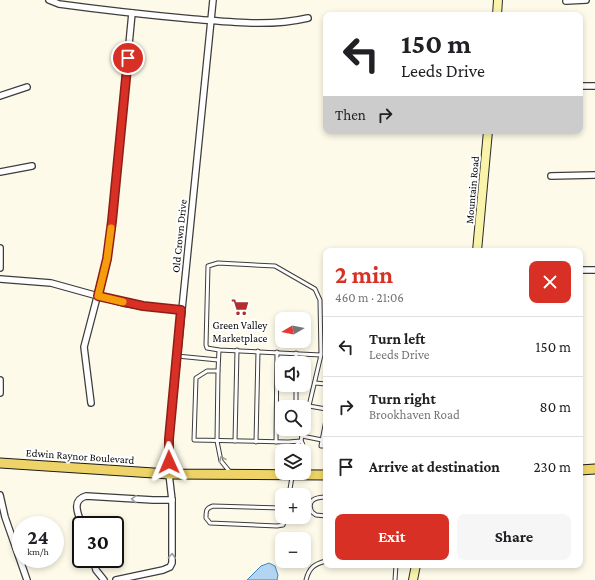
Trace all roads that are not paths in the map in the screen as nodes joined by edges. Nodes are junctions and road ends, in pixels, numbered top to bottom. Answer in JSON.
{"nodes":[{"id":1,"x":49,"y":0,"type":"edge"},
{"id":2,"x":213,"y":0,"type":"edge"},
{"id":3,"x":498,"y":0,"type":"edge"},
{"id":4,"x":586,"y":0,"type":"edge"},
{"id":5,"x":566,"y":1,"type":"edge"},
{"id":6,"x":497,"y":12,"type":"edge"},
{"id":7,"x":132,"y":13,"type":"junction"},
{"id":8,"x":308,"y":18,"type":"dead end"},
{"id":9,"x":211,"y":20,"type":"junction"},
{"id":10,"x":583,"y":86,"type":"edge"},
{"id":11,"x":595,"y":86,"type":"edge"},
{"id":12,"x":26,"y":88,"type":"dead end"},
{"id":13,"x":0,"y":96,"type":"edge"},
{"id":14,"x":488,"y":134,"type":"edge"},
{"id":15,"x":32,"y":166,"type":"dead end"},
{"id":16,"x":0,"y":172,"type":"edge"},
{"id":17,"x":595,"y":175,"type":"edge"},
{"id":18,"x":551,"y":176,"type":"dead end"},
{"id":19,"x":0,"y":248,"type":"edge"},
{"id":20,"x":477,"y":248,"type":"edge"},
{"id":21,"x":0,"y":268,"type":"edge"},
{"id":22,"x":583,"y":270,"type":"edge"},
{"id":23,"x":595,"y":270,"type":"edge"},
{"id":24,"x":0,"y":279,"type":"edge"},
{"id":25,"x":98,"y":296,"type":"junction"},
{"id":26,"x":181,"y":310,"type":"junction"},
{"id":27,"x":219,"y":350,"type":"junction"},
{"id":28,"x":237,"y":350,"type":"junction"},
{"id":29,"x":258,"y":351,"type":"junction"},
{"id":30,"x":277,"y":352,"type":"junction"},
{"id":31,"x":296,"y":353,"type":"joint"},
{"id":32,"x":321,"y":355,"type":"junction"},
{"id":33,"x":177,"y":356,"type":"junction"},
{"id":34,"x":218,"y":360,"type":"junction"},
{"id":35,"x":218,"y":371,"type":"junction"},
{"id":36,"x":0,"y":380,"type":"edge"},
{"id":37,"x":314,"y":383,"type":"junction"},
{"id":38,"x":323,"y":384,"type":"edge"},
{"id":39,"x":0,"y":393,"type":"edge"},
{"id":40,"x":310,"y":400,"type":"edge"},
{"id":41,"x":91,"y":403,"type":"dead end"},
{"id":42,"x":311,"y":406,"type":"edge"},
{"id":43,"x":323,"y":408,"type":"edge"},
{"id":44,"x":323,"y":435,"type":"edge"},
{"id":45,"x":302,"y":436,"type":"joint"},
{"id":46,"x":322,"y":440,"type":"junction"},
{"id":47,"x":217,"y":441,"type":"junction"},
{"id":48,"x":235,"y":441,"type":"junction"},
{"id":49,"x":301,"y":441,"type":"junction"},
{"id":50,"x":256,"y":442,"type":"junction"},
{"id":51,"x":276,"y":442,"type":"junction"},
{"id":52,"x":297,"y":444,"type":"edge"},
{"id":53,"x":303,"y":444,"type":"edge"},
{"id":54,"x":323,"y":446,"type":"edge"},
{"id":55,"x":0,"y":463,"type":"edge"},
{"id":56,"x":595,"y":469,"type":"edge"},
{"id":57,"x":583,"y":470,"type":"edge"},
{"id":58,"x":169,"y":474,"type":"junction"},
{"id":59,"x":275,"y":474,"type":"edge"},
{"id":60,"x":232,"y":475,"type":"junction"},
{"id":61,"x":311,"y":475,"type":"edge"},
{"id":62,"x":323,"y":475,"type":"edge"},
{"id":63,"x":0,"y":495,"type":"edge"},
{"id":64,"x":323,"y":497,"type":"edge"},
{"id":65,"x":172,"y":500,"type":"junction"},
{"id":66,"x":275,"y":508,"type":"edge"},
{"id":67,"x":79,"y":516,"type":"edge"},
{"id":68,"x":323,"y":516,"type":"edge"},
{"id":69,"x":3,"y":517,"type":"edge"},
{"id":70,"x":283,"y":524,"type":"edge"},
{"id":71,"x":323,"y":562,"type":"edge"},
{"id":72,"x":95,"y":568,"type":"edge"},
{"id":73,"x":396,"y":568,"type":"edge"},
{"id":74,"x":415,"y":568,"type":"edge"},
{"id":75,"x":27,"y":580,"type":"edge"},
{"id":76,"x":104,"y":580,"type":"edge"},
{"id":77,"x":116,"y":580,"type":"edge"},
{"id":78,"x":306,"y":580,"type":"edge"},
{"id":79,"x":396,"y":580,"type":"edge"},
{"id":80,"x":413,"y":580,"type":"edge"}],
"edges":[{"from":1,"to":7,"type":"street"},
{"from":2,"to":9,"type":"street","name":"Old Crown Drive"},
{"from":3,"to":6,"type":"main road"},
{"from":4,"to":5,"type":"street"},
{"from":7,"to":9,"type":"street"},
{"from":7,"to":25,"type":"street"},
{"from":8,"to":9,"type":"street"},
{"from":9,"to":26,"type":"street","name":"Old Crown Drive"},
{"from":10,"to":11,"type":"street"},
{"from":12,"to":13,"type":"street"},
{"from":14,"to":20,"type":"main road","name":"Mountain Road"},
{"from":15,"to":16,"type":"street"},
{"from":17,"to":18,"type":"street"},
{"from":19,"to":21,"type":"street"},
{"from":22,"to":23,"type":"street"},
{"from":24,"to":25,"type":"street"},
{"from":25,"to":26,"type":"street"},
{"from":25,"to":41,"type":"street"},
{"from":26,"to":33,"type":"street","name":"Old Crown Drive"},
{"from":27,"to":28,"type":"lane"},
{"from":27,"to":32,"type":"lane"},
{"from":27,"to":34,"type":"lane"},
{"from":28,"to":29,"type":"lane"},
{"from":28,"to":48,"type":"lane"},
{"from":29,"to":30,"type":"lane"},
{"from":29,"to":50,"type":"lane"},
{"from":30,"to":31,"type":"lane"},
{"from":30,"to":51,"type":"lane"},
{"from":31,"to":32,"type":"lane"},
{"from":32,"to":37,"type":"lane"},
{"from":33,"to":34,"type":"lane"},
{"from":33,"to":58,"type":"street","name":"Old Crown Drive"},
{"from":34,"to":35,"type":"lane"},
{"from":35,"to":47,"type":"lane"},
{"from":35,"to":47,"type":"lane"},
{"from":36,"to":39,"type":"street"},
{"from":37,"to":38,"type":"lane"},
{"from":37,"to":40,"type":"lane"},
{"from":42,"to":43,"type":"lane"},
{"from":44,"to":46,"type":"lane"},
{"from":45,"to":46,"type":"lane"},
{"from":45,"to":49,"type":"lane"},
{"from":46,"to":54,"type":"lane"},
{"from":47,"to":48,"type":"lane"},
{"from":60,"to":47,"type":"lane","one_way":true},
{"from":48,"to":50,"type":"lane"},
{"from":49,"to":51,"type":"lane"},
{"from":49,"to":52,"type":"lane"},
{"from":49,"to":53,"type":"lane"},
{"from":50,"to":51,"type":"lane"},
{"from":55,"to":58,"type":"main road","name":"Edwin Raynor Boulevard"},
{"from":56,"to":57,"type":"main road"},
{"from":58,"to":60,"type":"main road","name":"Edwin Raynor Boulevard"},
{"from":58,"to":65,"type":"street","name":"Old Crown Drive"},
{"from":59,"to":60,"type":"main road","name":"Edwin Raynor Boulevard"},
{"from":61,"to":62,"type":"main road","name":"Edwin Raynor Boulevard"},
{"from":63,"to":69,"type":"street"},
{"from":64,"to":68,"type":"lane"},
{"from":65,"to":67,"type":"street","one_way":true},
{"from":77,"to":65,"type":"street","name":"Old Crown Drive","one_way":true},
{"from":66,"to":70,"type":"lane"},
{"from":69,"to":75,"type":"street"},
{"from":71,"to":78,"type":"lane"},
{"from":72,"to":76,"type":"street"},
{"from":73,"to":79,"type":"lane"},
{"from":74,"to":80,"type":"main road"}]}
